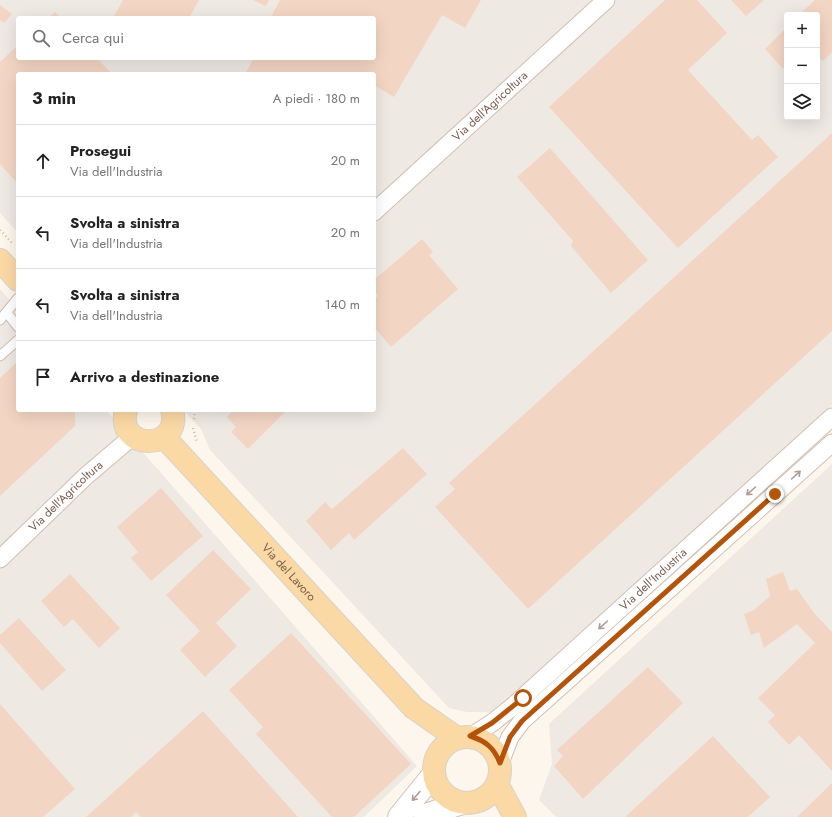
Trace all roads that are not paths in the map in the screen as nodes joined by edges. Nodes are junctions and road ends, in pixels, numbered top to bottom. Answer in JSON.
{"nodes":[{"id":1,"x":606,"y":0,"type":"edge"},
{"id":2,"x":376,"y":210,"type":"edge"},
{"id":3,"x":7,"y":253,"type":"edge"},
{"id":4,"x":16,"y":275,"type":"edge"},
{"id":5,"x":16,"y":301,"type":"edge"},
{"id":6,"x":7,"y":313,"type":"junction"},
{"id":7,"x":0,"y":320,"type":"edge"},
{"id":8,"x":16,"y":324,"type":"edge"},
{"id":9,"x":16,"y":342,"type":"edge"},
{"id":10,"x":0,"y":356,"type":"edge"},
{"id":11,"x":126,"y":412,"type":"edge"},
{"id":12,"x":172,"y":412,"type":"edge"},
{"id":13,"x":832,"y":417,"type":"edge"},
{"id":14,"x":133,"y":436,"type":"junction"},
{"id":15,"x":164,"y":437,"type":"junction"},
{"id":16,"x":832,"y":443,"type":"edge"},
{"id":17,"x":0,"y":559,"type":"edge"},
{"id":18,"x":414,"y":708,"type":"junction"},
{"id":19,"x":464,"y":737,"type":"junction"},
{"id":20,"x":435,"y":765,"type":"junction"},
{"id":21,"x":485,"y":787,"type":"junction"},
{"id":22,"x":399,"y":817,"type":"edge"},
{"id":23,"x":425,"y":817,"type":"edge"},
{"id":24,"x":508,"y":817,"type":"edge"},
{"id":25,"x":515,"y":817,"type":"edge"}],
"edges":[{"from":1,"to":2,"type":"street","name":"Via dell'Agricoltura"},
{"from":3,"to":4,"type":"main road"},
{"from":5,"to":6,"type":"lane"},
{"from":6,"to":7,"type":"lane"},
{"from":6,"to":8,"type":"lane"},
{"from":9,"to":10,"type":"lane"},
{"from":11,"to":14,"type":"main road"},
{"from":12,"to":15,"type":"main road"},
{"from":13,"to":19,"type":"street","name":"Via dell'Industria","one_way":true},
{"from":14,"to":15,"type":"main road"},
{"from":14,"to":17,"type":"street","name":"Via dell'Agricoltura"},
{"from":15,"to":18,"type":"main road","name":"Via del Lavoro"},
{"from":21,"to":16,"type":"street","name":"Via dell'Industria","one_way":true},
{"from":18,"to":19,"type":"main road","name":"Via del Lavoro"},
{"from":18,"to":20,"type":"main road","name":"Via del Lavoro"},
{"from":19,"to":20,"type":"main road","name":"Via dell'Industria"},
{"from":19,"to":21,"type":"main road"},
{"from":20,"to":21,"type":"main road"},
{"from":20,"to":22,"type":"street","name":"Via dell'Industria","one_way":true},
{"from":21,"to":23,"type":"street"},
{"from":21,"to":24,"type":"main road"},
{"from":21,"to":25,"type":"main road"}]}
